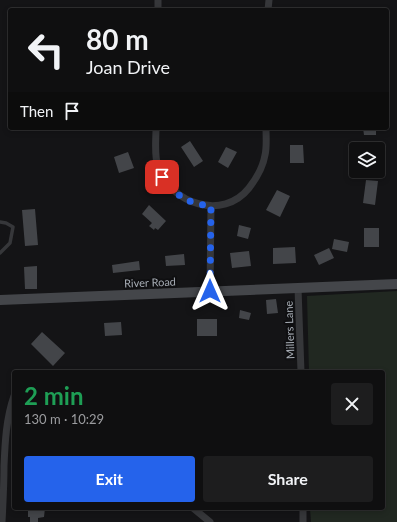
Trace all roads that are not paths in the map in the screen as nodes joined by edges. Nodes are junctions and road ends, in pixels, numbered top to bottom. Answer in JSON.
{"nodes":[{"id":1,"x":156,"y":130,"type":"edge"},
{"id":2,"x":266,"y":130,"type":"edge"},
{"id":3,"x":211,"y":206,"type":"junction"},
{"id":4,"x":0,"y":222,"type":"edge"},
{"id":5,"x":0,"y":253,"type":"edge"},
{"id":6,"x":397,"y":284,"type":"edge"},
{"id":7,"x":298,"y":288,"type":"junction"},
{"id":8,"x":210,"y":291,"type":"junction"},
{"id":9,"x":0,"y":300,"type":"edge"},
{"id":10,"x":301,"y":370,"type":"edge"},
{"id":11,"x":12,"y":401,"type":"edge"},
{"id":12,"x":195,"y":510,"type":"edge"},
{"id":13,"x":303,"y":510,"type":"edge"},
{"id":14,"x":208,"y":521,"type":"edge"},
{"id":15,"x":2,"y":522,"type":"edge"},
{"id":16,"x":303,"y":522,"type":"edge"}],
"edges":[{"from":1,"to":3,"type":"street"},
{"from":2,"to":3,"type":"street"},
{"from":3,"to":8,"type":"street"},
{"from":4,"to":5,"type":"lane"},
{"from":6,"to":7,"type":"street","name":"River Road"},
{"from":7,"to":8,"type":"street","name":"River Road"},
{"from":7,"to":10,"type":"street","name":"Millers Lane"},
{"from":8,"to":9,"type":"street","name":"River Road"},
{"from":11,"to":15,"type":"street"},
{"from":12,"to":14,"type":"street"},
{"from":13,"to":16,"type":"street"}]}
